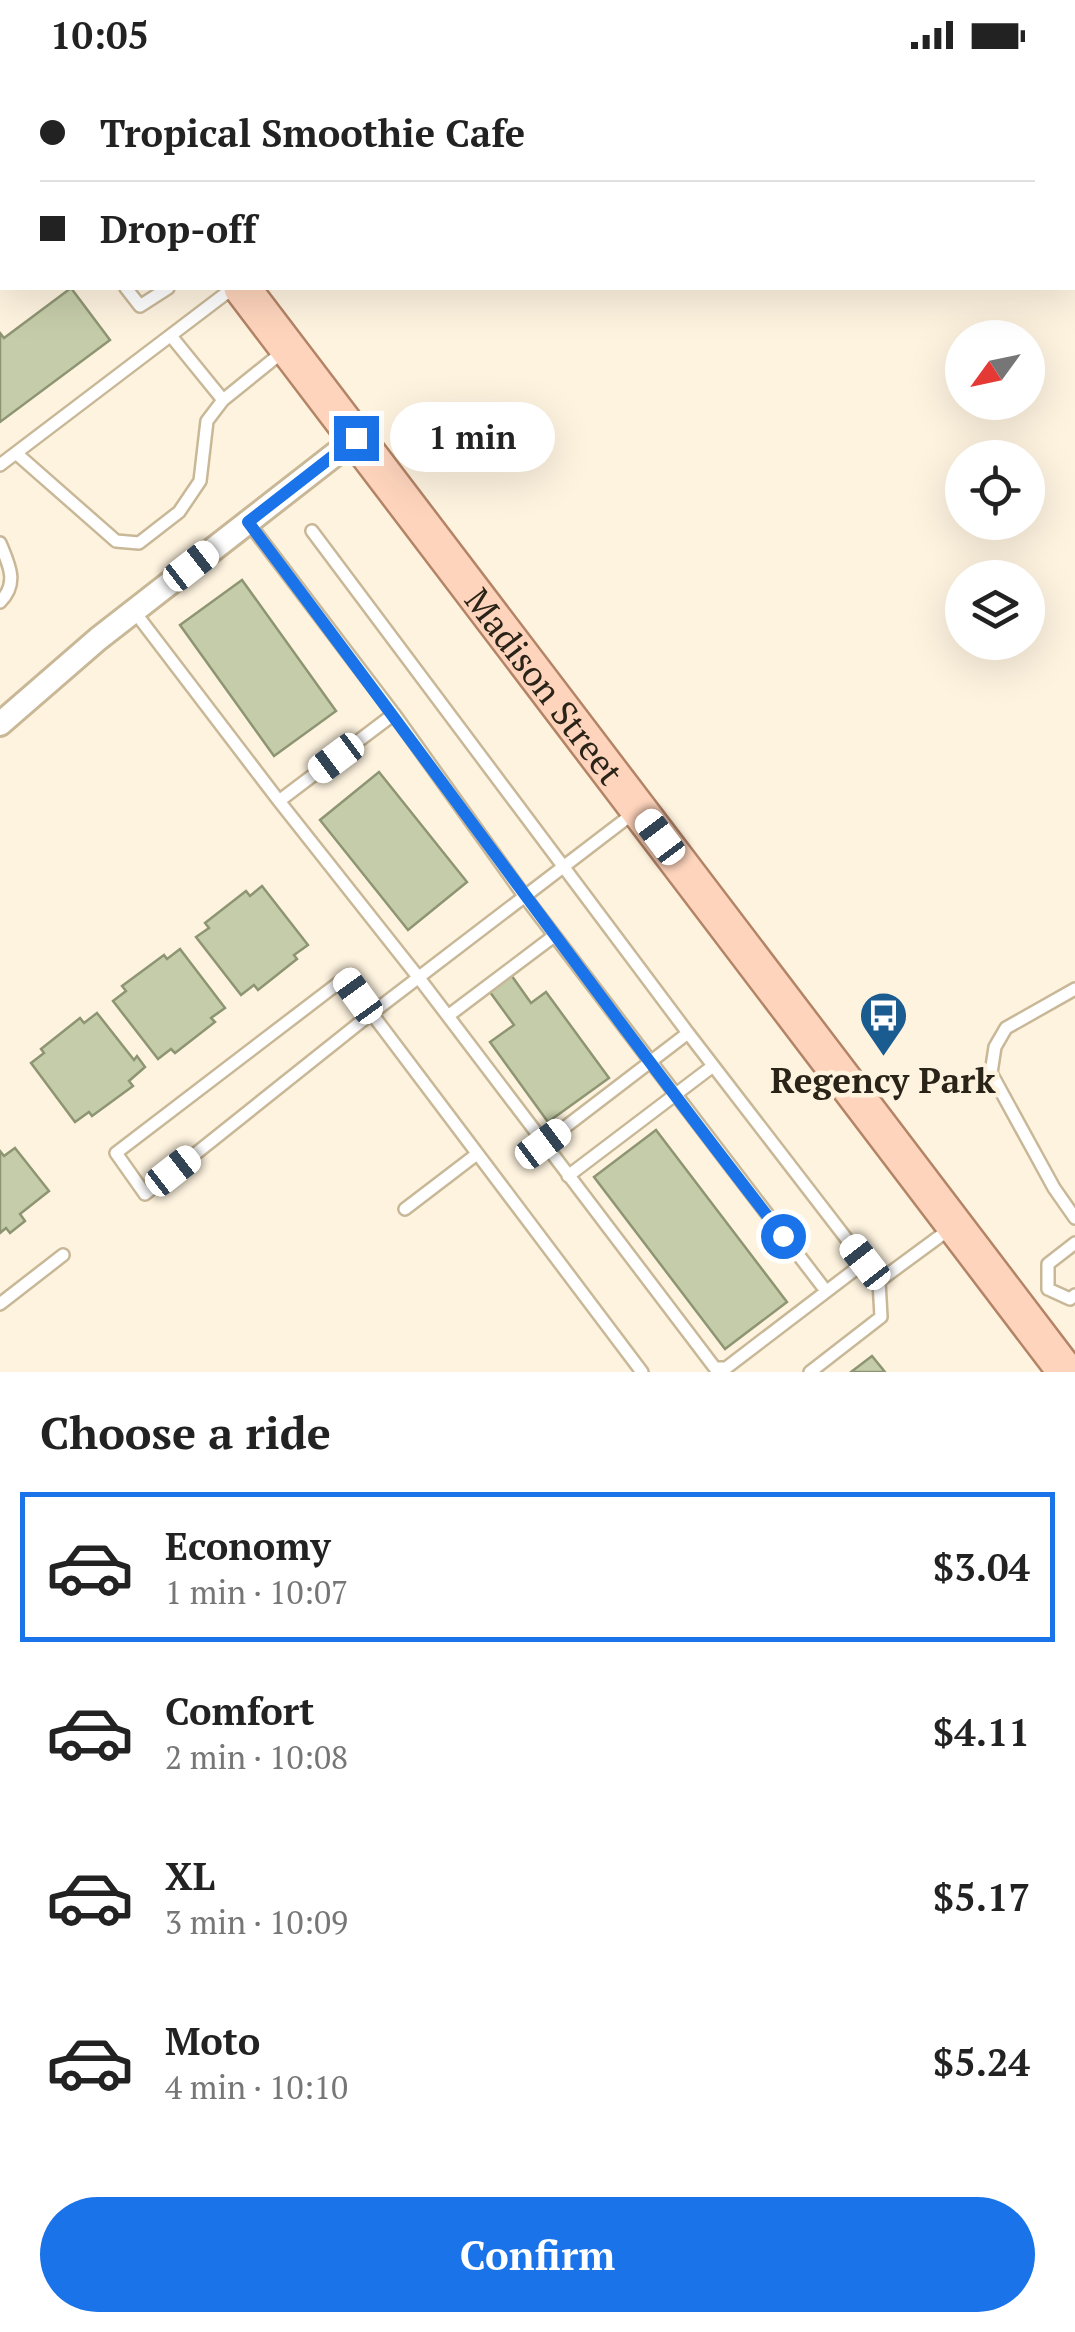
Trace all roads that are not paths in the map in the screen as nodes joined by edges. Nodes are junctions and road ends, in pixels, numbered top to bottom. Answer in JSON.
{"nodes":[{"id":1,"x":128,"y":290,"type":"edge"},
{"id":2,"x":165,"y":290,"type":"edge"},
{"id":3,"x":229,"y":290,"type":"edge"},
{"id":4,"x":244,"y":290,"type":"edge"},
{"id":5,"x":171,"y":336,"type":"junction"},
{"id":6,"x":288,"y":348,"type":"junction"},
{"id":7,"x":223,"y":400,"type":"junction"},
{"id":8,"x":356,"y":438,"type":"junction"},
{"id":9,"x":17,"y":454,"type":"junction"},
{"id":10,"x":0,"y":465,"type":"edge"},
{"id":11,"x":248,"y":522,"type":"junction"},
{"id":12,"x":312,"y":531,"type":"dead end"},
{"id":13,"x":0,"y":543,"type":"edge"},
{"id":14,"x":0,"y":602,"type":"edge"},
{"id":15,"x":134,"y":610,"type":"junction"},
{"id":16,"x":394,"y":714,"type":"junction"},
{"id":17,"x":0,"y":724,"type":"edge"},
{"id":18,"x":279,"y":801,"type":"junction"},
{"id":19,"x":639,"y":810,"type":"junction"},
{"id":20,"x":564,"y":868,"type":"junction"},
{"id":21,"x":525,"y":897,"type":"junction"},
{"id":22,"x":554,"y":936,"type":"junction"},
{"id":23,"x":419,"y":978,"type":"junction"},
{"id":24,"x":1075,"y":988,"type":"edge"},
{"id":25,"x":372,"y":1014,"type":"junction"},
{"id":26,"x":448,"y":1016,"type":"junction"},
{"id":27,"x":688,"y":1034,"type":"junction"},
{"id":28,"x":650,"y":1063,"type":"junction"},
{"id":29,"x":713,"y":1066,"type":"junction"},
{"id":30,"x":674,"y":1096,"type":"junction"},
{"id":31,"x":543,"y":1144,"type":"junction"},
{"id":32,"x":477,"y":1154,"type":"junction"},
{"id":33,"x":568,"y":1176,"type":"junction"},
{"id":34,"x":405,"y":1208,"type":"dead end"},
{"id":35,"x":1075,"y":1218,"type":"edge"},
{"id":36,"x":954,"y":1225,"type":"junction"},
{"id":37,"x":1075,"y":1244,"type":"edge"},
{"id":38,"x":63,"y":1255,"type":"dead end"},
{"id":39,"x":865,"y":1262,"type":"junction"},
{"id":40,"x":879,"y":1281,"type":"junction"},
{"id":41,"x":1048,"y":1289,"type":"junction"},
{"id":42,"x":826,"y":1292,"type":"junction"},
{"id":43,"x":1075,"y":1295,"type":"edge"},
{"id":44,"x":0,"y":1304,"type":"edge"},
{"id":45,"x":1018,"y":1310,"type":"junction"},
{"id":46,"x":642,"y":1372,"type":"edge"},
{"id":47,"x":810,"y":1372,"type":"edge"},
{"id":48,"x":1066,"y":1372,"type":"edge"}],
"edges":[{"from":1,"to":2,"type":"lane"},
{"from":3,"to":5,"type":"lane"},
{"from":4,"to":6,"type":"main road","name":"Madison Street"},
{"from":5,"to":7,"type":"lane"},
{"from":5,"to":9,"type":"lane"},
{"from":6,"to":7,"type":"lane"},
{"from":6,"to":8,"type":"main road","name":"Madison Street"},
{"from":7,"to":9,"type":"lane"},
{"from":8,"to":11,"type":"street"},
{"from":8,"to":19,"type":"main road","name":"Madison Street"},
{"from":9,"to":10,"type":"lane"},
{"from":11,"to":15,"type":"street"},
{"from":11,"to":16,"type":"lane"},
{"from":12,"to":20,"type":"lane"},
{"from":13,"to":14,"type":"lane"},
{"from":15,"to":17,"type":"street"},
{"from":15,"to":18,"type":"lane"},
{"from":16,"to":18,"type":"lane"},
{"from":16,"to":21,"type":"lane"},
{"from":18,"to":23,"type":"lane"},
{"from":19,"to":20,"type":"lane"},
{"from":19,"to":36,"type":"main road","name":"Madison Street"},
{"from":20,"to":21,"type":"lane"},
{"from":20,"to":27,"type":"lane"},
{"from":21,"to":22,"type":"lane"},
{"from":21,"to":23,"type":"lane"},
{"from":22,"to":26,"type":"lane"},
{"from":22,"to":28,"type":"lane"},
{"from":23,"to":25,"type":"lane"},
{"from":23,"to":26,"type":"lane"},
{"from":24,"to":35,"type":"lane"},
{"from":25,"to":25,"type":"lane"},
{"from":25,"to":32,"type":"lane"},
{"from":26,"to":31,"type":"lane"},
{"from":27,"to":28,"type":"lane"},
{"from":27,"to":29,"type":"lane"},
{"from":28,"to":30,"type":"lane"},
{"from":28,"to":31,"type":"lane"},
{"from":29,"to":30,"type":"lane"},
{"from":29,"to":39,"type":"lane"},
{"from":30,"to":33,"type":"lane"},
{"from":30,"to":42,"type":"lane"},
{"from":31,"to":33,"type":"lane"},
{"from":32,"to":34,"type":"lane"},
{"from":32,"to":46,"type":"lane"},
{"from":33,"to":42,"type":"lane"},
{"from":36,"to":40,"type":"lane"},
{"from":36,"to":45,"type":"main road","name":"Madison Street"},
{"from":37,"to":41,"type":"lane"},
{"from":38,"to":44,"type":"lane"},
{"from":39,"to":40,"type":"lane"},
{"from":39,"to":42,"type":"lane"},
{"from":40,"to":47,"type":"lane"},
{"from":41,"to":43,"type":"lane"},
{"from":41,"to":45,"type":"lane"},
{"from":45,"to":48,"type":"main road","name":"Madison Street"}]}
